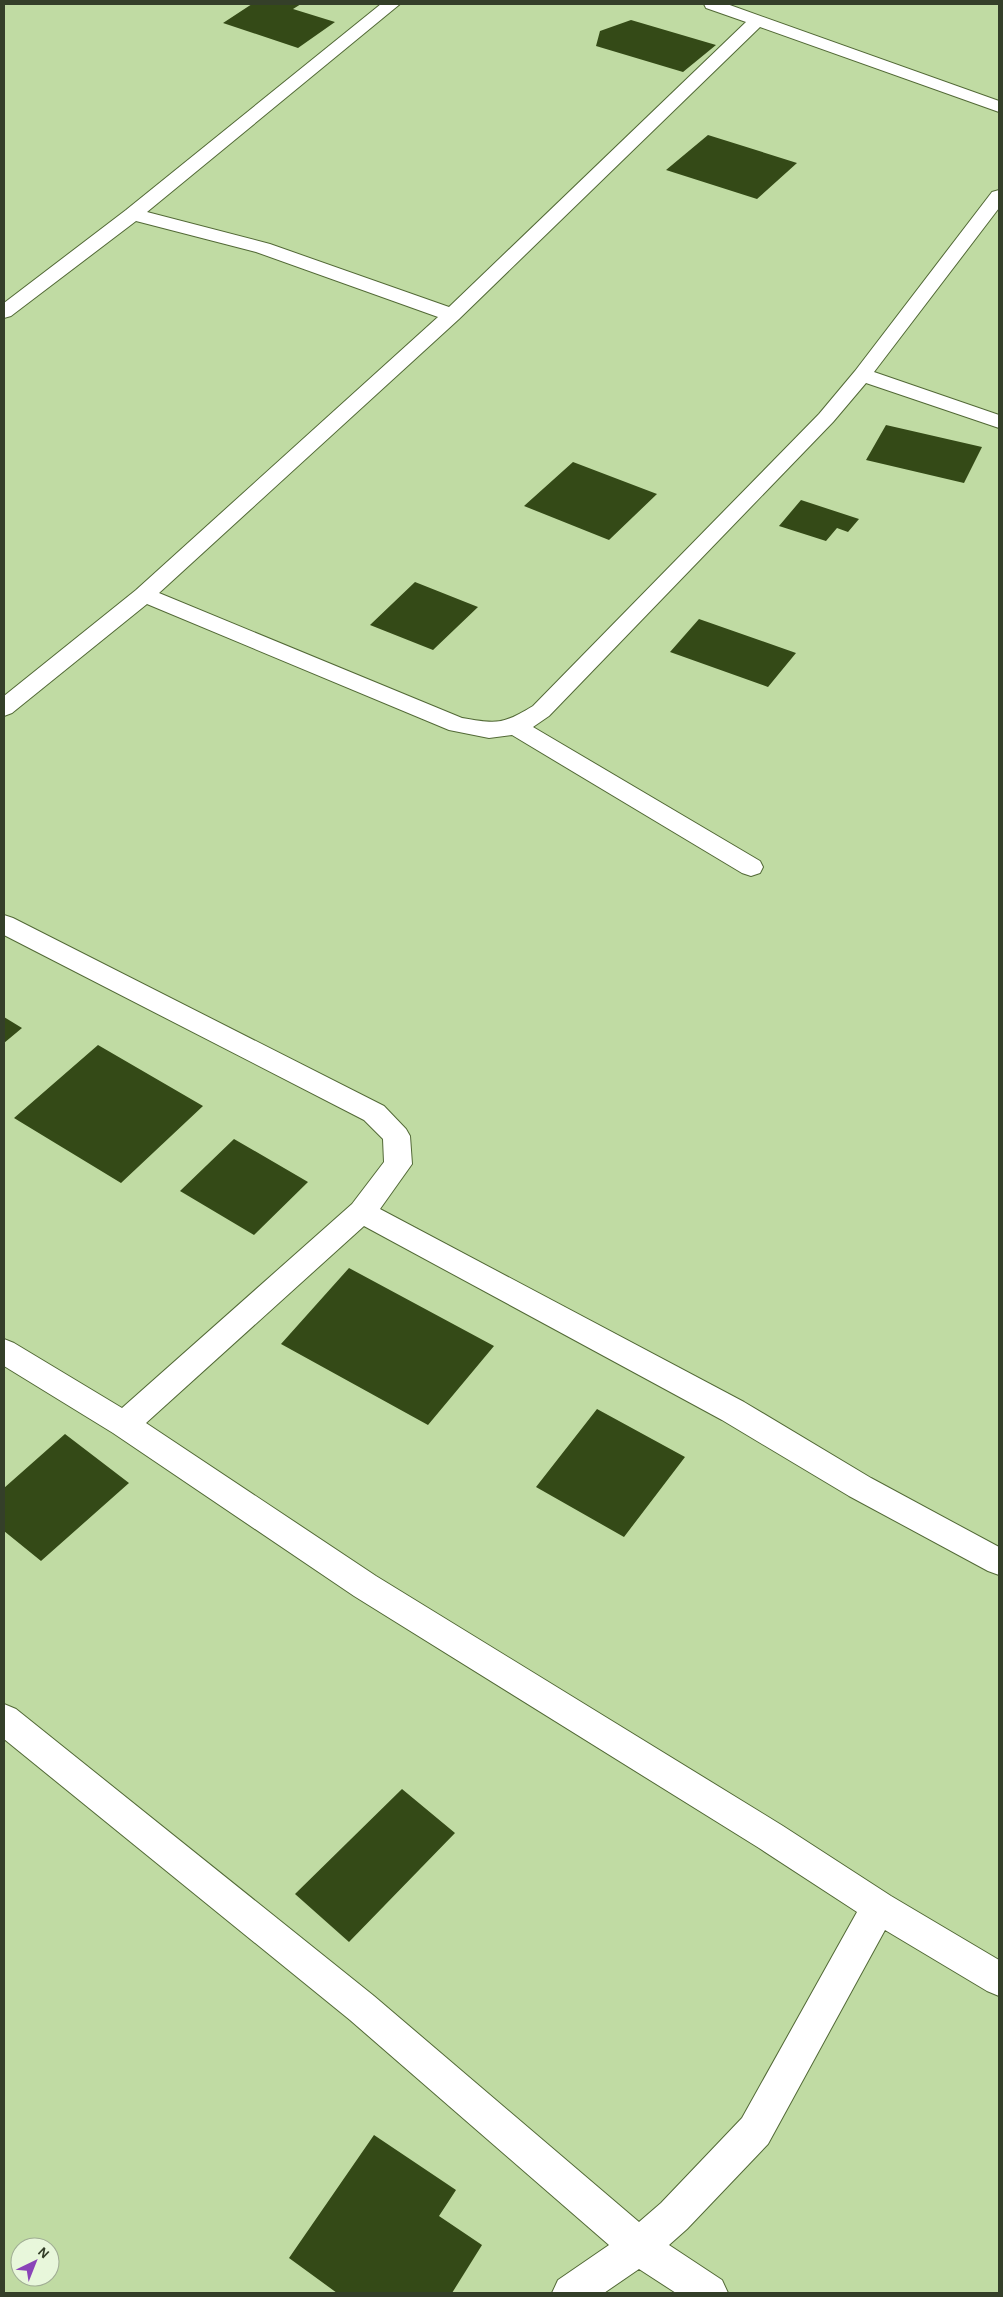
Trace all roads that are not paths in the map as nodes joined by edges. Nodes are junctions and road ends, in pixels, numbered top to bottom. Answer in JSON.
{"nodes":[{"id":1,"x":391,"y":4,"type":"edge"},
{"id":2,"x":712,"y":4,"type":"edge"},
{"id":3,"x":758,"y":20,"type":"junction"},
{"id":4,"x":999,"y":107,"type":"edge"},
{"id":5,"x":999,"y":196,"type":"edge"},
{"id":6,"x":133,"y":214,"type":"junction"},
{"id":7,"x":4,"y":312,"type":"edge"},
{"id":8,"x":452,"y":315,"type":"junction"},
{"id":9,"x":862,"y":375,"type":"junction"},
{"id":10,"x":999,"y":422,"type":"edge"},
{"id":11,"x":144,"y":595,"type":"junction"},
{"id":12,"x":4,"y":708,"type":"edge"},
{"id":13,"x":516,"y":727,"type":"junction"},
{"id":14,"x":750,"y":867,"type":"dead end"},
{"id":15,"x":4,"y":924,"type":"edge"},
{"id":16,"x":362,"y":1212,"type":"junction"},
{"id":17,"x":4,"y":1351,"type":"edge"},
{"id":18,"x":124,"y":1424,"type":"junction"},
{"id":19,"x":999,"y":1562,"type":"edge"},
{"id":20,"x":4,"y":1720,"type":"edge"},
{"id":21,"x":879,"y":1907,"type":"junction"},
{"id":22,"x":999,"y":1979,"type":"edge"},
{"id":23,"x":639,"y":2247,"type":"junction"},
{"id":24,"x":571,"y":2293,"type":"edge"},
{"id":25,"x":709,"y":2293,"type":"edge"}],
"edges":[{"from":1,"to":6,"type":"street"},
{"from":2,"to":3,"type":"street"},
{"from":3,"to":4,"type":"street"},
{"from":3,"to":8,"type":"street"},
{"from":5,"to":9,"type":"street"},
{"from":6,"to":7,"type":"street"},
{"from":6,"to":8,"type":"street"},
{"from":8,"to":11,"type":"street"},
{"from":9,"to":10,"type":"street"},
{"from":9,"to":13,"type":"street"},
{"from":11,"to":12,"type":"street"},
{"from":11,"to":13,"type":"street"},
{"from":13,"to":14,"type":"street"},
{"from":15,"to":16,"type":"street"},
{"from":16,"to":18,"type":"street"},
{"from":16,"to":19,"type":"street"},
{"from":17,"to":18,"type":"street"},
{"from":18,"to":21,"type":"street"},
{"from":20,"to":23,"type":"street"},
{"from":21,"to":22,"type":"street"},
{"from":21,"to":23,"type":"street"},
{"from":23,"to":24,"type":"street"},
{"from":23,"to":25,"type":"street"}]}
